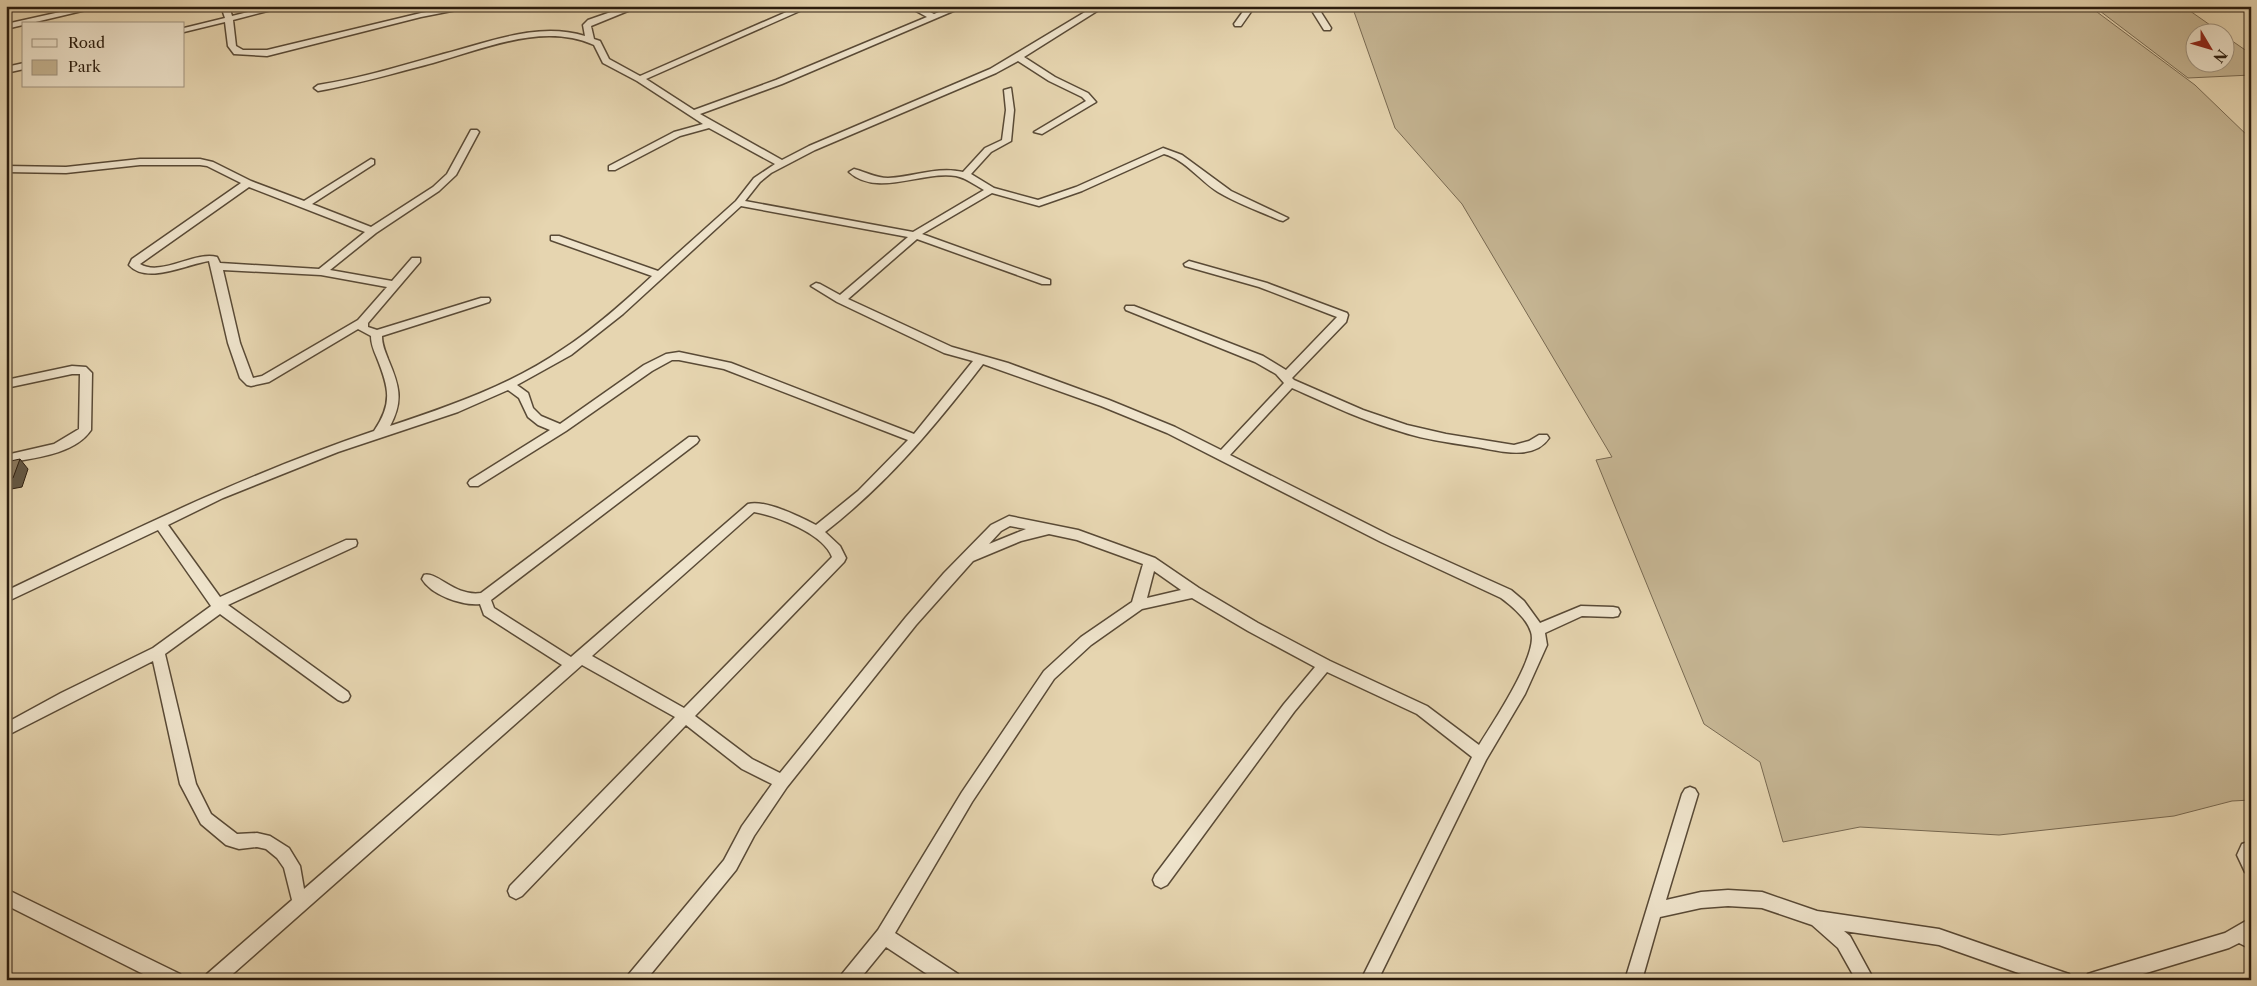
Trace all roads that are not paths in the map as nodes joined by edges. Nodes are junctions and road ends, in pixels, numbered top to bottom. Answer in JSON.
{"nodes":[{"id":1,"x":99,"y":6,"type":"edge"},
{"id":2,"x":225,"y":6,"type":"edge"},
{"id":3,"x":283,"y":6,"type":"edge"},
{"id":4,"x":473,"y":6,"type":"edge"},
{"id":5,"x":636,"y":6,"type":"edge"},
{"id":6,"x":807,"y":6,"type":"edge"},
{"id":7,"x":911,"y":6,"type":"edge"},
{"id":8,"x":961,"y":6,"type":"edge"},
{"id":9,"x":1101,"y":6,"type":"edge"},
{"id":10,"x":1251,"y":6,"type":"edge"},
{"id":11,"x":1313,"y":6,"type":"edge"},
{"id":12,"x":933,"y":17,"type":"junction"},
{"id":13,"x":230,"y":19,"type":"junction"},
{"id":14,"x":28,"y":22,"type":"edge"},
{"id":15,"x":22,"y":23,"type":"edge"},
{"id":16,"x":1238,"y":24,"type":"dead end"},
{"id":17,"x":6,"y":27,"type":"edge"},
{"id":18,"x":1327,"y":28,"type":"dead end"},
{"id":19,"x":185,"y":30,"type":"edge"},
{"id":20,"x":590,"y":39,"type":"junction"},
{"id":21,"x":1018,"y":57,"type":"junction"},
{"id":22,"x":22,"y":66,"type":"edge"},
{"id":23,"x":6,"y":70,"type":"edge"},
{"id":24,"x":640,"y":80,"type":"junction"},
{"id":25,"x":318,"y":88,"type":"dead end"},
{"id":26,"x":1008,"y":90,"type":"dead end"},
{"id":27,"x":695,"y":116,"type":"junction"},
{"id":28,"x":710,"y":125,"type":"junction"},
{"id":29,"x":688,"y":130,"type":"junction"},
{"id":30,"x":474,"y":132,"type":"dead end"},
{"id":31,"x":1038,"y":132,"type":"dead end"},
{"id":32,"x":371,"y":162,"type":"dead end"},
{"id":33,"x":781,"y":163,"type":"junction"},
{"id":34,"x":612,"y":168,"type":"dead end"},
{"id":35,"x":6,"y":169,"type":"edge"},
{"id":36,"x":854,"y":172,"type":"dead end"},
{"id":37,"x":965,"y":174,"type":"junction"},
{"id":38,"x":248,"y":183,"type":"junction"},
{"id":39,"x":991,"y":190,"type":"junction"},
{"id":40,"x":739,"y":202,"type":"junction"},
{"id":41,"x":306,"y":204,"type":"junction"},
{"id":42,"x":1283,"y":218,"type":"dead end"},
{"id":43,"x":372,"y":231,"type":"junction"},
{"id":44,"x":915,"y":235,"type":"junction"},
{"id":45,"x":555,"y":238,"type":"dead end"},
{"id":46,"x":416,"y":260,"type":"dead end"},
{"id":47,"x":1190,"y":264,"type":"dead end"},
{"id":48,"x":217,"y":266,"type":"junction"},
{"id":49,"x":321,"y":272,"type":"junction"},
{"id":50,"x":658,"y":275,"type":"junction"},
{"id":51,"x":1046,"y":282,"type":"dead end"},
{"id":52,"x":393,"y":285,"type":"junction"},
{"id":53,"x":816,"y":286,"type":"dead end"},
{"id":54,"x":485,"y":300,"type":"dead end"},
{"id":55,"x":841,"y":300,"type":"junction"},
{"id":56,"x":1130,"y":308,"type":"dead end"},
{"id":57,"x":362,"y":322,"type":"junction"},
{"id":58,"x":377,"y":334,"type":"junction"},
{"id":59,"x":980,"y":360,"type":"junction"},
{"id":60,"x":1288,"y":380,"type":"junction"},
{"id":61,"x":6,"y":384,"type":"edge"},
{"id":62,"x":509,"y":385,"type":"junction"},
{"id":63,"x":562,"y":428,"type":"junction"},
{"id":64,"x":377,"y":436,"type":"junction"},
{"id":65,"x":1543,"y":438,"type":"dead end"},
{"id":66,"x":916,"y":439,"type":"junction"},
{"id":67,"x":693,"y":440,"type":"dead end"},
{"id":68,"x":1222,"y":456,"type":"junction"},
{"id":69,"x":6,"y":459,"type":"edge"},
{"id":70,"x":474,"y":483,"type":"dead end"},
{"id":71,"x":160,"y":523,"type":"junction"},
{"id":72,"x":816,"y":532,"type":"junction"},
{"id":73,"x":351,"y":543,"type":"dead end"},
{"id":74,"x":1150,"y":562,"type":"junction"},
{"id":75,"x":429,"y":579,"type":"dead end"},
{"id":76,"x":1194,"y":592,"type":"junction"},
{"id":77,"x":6,"y":597,"type":"edge"},
{"id":78,"x":484,"y":598,"type":"junction"},
{"id":79,"x":1138,"y":605,"type":"junction"},
{"id":80,"x":219,"y":606,"type":"junction"},
{"id":81,"x":1613,"y":612,"type":"dead end"},
{"id":82,"x":1538,"y":630,"type":"junction"},
{"id":83,"x":158,"y":652,"type":"junction"},
{"id":84,"x":576,"y":661,"type":"junction"},
{"id":85,"x":1325,"y":665,"type":"junction"},
{"id":86,"x":343,"y":696,"type":"dead end"},
{"id":87,"x":684,"y":716,"type":"junction"},
{"id":88,"x":6,"y":730,"type":"edge"},
{"id":89,"x":1481,"y":755,"type":"junction"},
{"id":90,"x":782,"y":782,"type":"junction"},
{"id":91,"x":1690,"y":794,"type":"dead end"},
{"id":92,"x":2251,"y":849,"type":"edge"},
{"id":93,"x":2251,"y":867,"type":"edge"},
{"id":94,"x":1161,"y":880,"type":"dead end"},
{"id":95,"x":516,"y":891,"type":"dead end"},
{"id":96,"x":6,"y":897,"type":"edge"},
{"id":97,"x":300,"y":901,"type":"junction"},
{"id":98,"x":1654,"y":911,"type":"junction"},
{"id":99,"x":1817,"y":919,"type":"junction"},
{"id":100,"x":2246,"y":934,"type":"edge"},
{"id":101,"x":884,"y":936,"type":"junction"},
{"id":102,"x":164,"y":978,"type":"edge"},
{"id":103,"x":213,"y":980,"type":"edge"},
{"id":104,"x":635,"y":980,"type":"edge"},
{"id":105,"x":848,"y":980,"type":"edge"},
{"id":106,"x":952,"y":980,"type":"edge"},
{"id":107,"x":1369,"y":980,"type":"edge"},
{"id":108,"x":1632,"y":980,"type":"edge"},
{"id":109,"x":1866,"y":980,"type":"edge"},
{"id":110,"x":2063,"y":980,"type":"edge"},
{"id":111,"x":2094,"y":980,"type":"edge"}],
"edges":[{"from":1,"to":14,"type":"street"},
{"from":2,"to":13,"type":"street"},
{"from":3,"to":13,"type":"street"},
{"from":4,"to":13,"type":"street"},
{"from":5,"to":20,"type":"street"},
{"from":6,"to":24,"type":"street"},
{"from":7,"to":12,"type":"street"},
{"from":8,"to":12,"type":"street"},
{"from":9,"to":21,"type":"street"},
{"from":10,"to":16,"type":"street"},
{"from":11,"to":18,"type":"street"},
{"from":12,"to":27,"type":"street"},
{"from":13,"to":19,"type":"street"},
{"from":15,"to":17,"type":"street"},
{"from":20,"to":24,"type":"street"},
{"from":20,"to":25,"type":"street"},
{"from":21,"to":31,"type":"street"},
{"from":21,"to":33,"type":"street"},
{"from":22,"to":23,"type":"street"},
{"from":24,"to":27,"type":"street"},
{"from":26,"to":37,"type":"street"},
{"from":27,"to":28,"type":"street"},
{"from":27,"to":29,"type":"street"},
{"from":28,"to":29,"type":"street"},
{"from":28,"to":33,"type":"street"},
{"from":29,"to":34,"type":"street"},
{"from":30,"to":43,"type":"street"},
{"from":32,"to":41,"type":"street"},
{"from":33,"to":40,"type":"street"},
{"from":35,"to":38,"type":"street"},
{"from":36,"to":37,"type":"street"},
{"from":37,"to":39,"type":"street"},
{"from":38,"to":41,"type":"street"},
{"from":38,"to":48,"type":"street"},
{"from":39,"to":42,"type":"street"},
{"from":39,"to":44,"type":"street"},
{"from":40,"to":44,"type":"street"},
{"from":40,"to":50,"type":"street"},
{"from":41,"to":43,"type":"street"},
{"from":43,"to":49,"type":"street"},
{"from":44,"to":51,"type":"street"},
{"from":44,"to":55,"type":"street"},
{"from":45,"to":50,"type":"street"},
{"from":46,"to":52,"type":"street"},
{"from":47,"to":60,"type":"street"},
{"from":48,"to":49,"type":"street"},
{"from":48,"to":57,"type":"street"},
{"from":49,"to":52,"type":"street"},
{"from":50,"to":62,"type":"street"},
{"from":52,"to":57,"type":"street"},
{"from":53,"to":55,"type":"street"},
{"from":54,"to":58,"type":"street"},
{"from":55,"to":59,"type":"street"},
{"from":56,"to":60,"type":"street"},
{"from":57,"to":58,"type":"street"},
{"from":58,"to":64,"type":"street"},
{"from":59,"to":66,"type":"street"},
{"from":59,"to":68,"type":"street"},
{"from":60,"to":65,"type":"street"},
{"from":60,"to":68,"type":"street"},
{"from":61,"to":69,"type":"street"},
{"from":62,"to":63,"type":"street"},
{"from":62,"to":64,"type":"street"},
{"from":63,"to":66,"type":"street"},
{"from":63,"to":70,"type":"street"},
{"from":64,"to":71,"type":"street"},
{"from":66,"to":72,"type":"street"},
{"from":67,"to":78,"type":"street"},
{"from":68,"to":82,"type":"street"},
{"from":71,"to":77,"type":"street"},
{"from":71,"to":80,"type":"street"},
{"from":72,"to":84,"type":"street"},
{"from":72,"to":87,"type":"street"},
{"from":73,"to":80,"type":"street"},
{"from":74,"to":76,"type":"street"},
{"from":74,"to":79,"type":"street"},
{"from":74,"to":90,"type":"street"},
{"from":75,"to":78,"type":"street"},
{"from":76,"to":79,"type":"street"},
{"from":76,"to":85,"type":"street"},
{"from":78,"to":84,"type":"street"},
{"from":79,"to":101,"type":"street"},
{"from":80,"to":83,"type":"street"},
{"from":80,"to":86,"type":"street"},
{"from":81,"to":82,"type":"street"},
{"from":82,"to":89,"type":"street"},
{"from":83,"to":88,"type":"street"},
{"from":83,"to":97,"type":"street"},
{"from":84,"to":87,"type":"street"},
{"from":84,"to":97,"type":"street"},
{"from":85,"to":89,"type":"street"},
{"from":85,"to":94,"type":"street"},
{"from":87,"to":90,"type":"street"},
{"from":87,"to":95,"type":"street"},
{"from":89,"to":107,"type":"street"},
{"from":90,"to":104,"type":"street"},
{"from":91,"to":98,"type":"street"},
{"from":92,"to":93,"type":"street"},
{"from":96,"to":102,"type":"street"},
{"from":97,"to":103,"type":"street"},
{"from":98,"to":99,"type":"street"},
{"from":98,"to":108,"type":"street"},
{"from":99,"to":109,"type":"street"},
{"from":99,"to":110,"type":"street"},
{"from":100,"to":111,"type":"street"},
{"from":101,"to":105,"type":"street"},
{"from":101,"to":106,"type":"street"}]}
